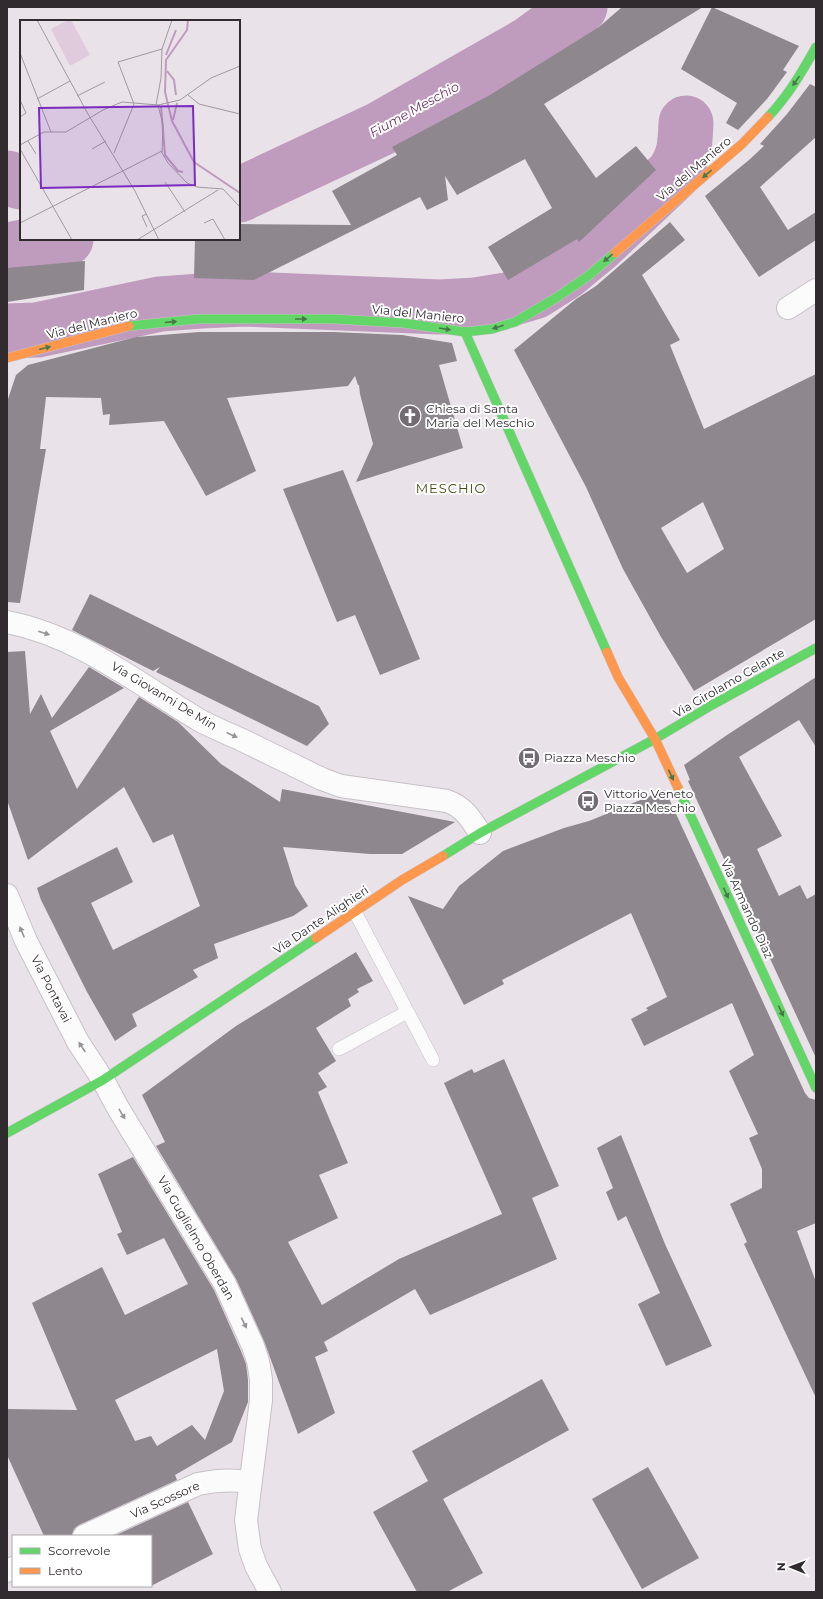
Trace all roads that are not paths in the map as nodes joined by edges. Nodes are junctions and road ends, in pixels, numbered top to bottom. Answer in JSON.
{"nodes":[{"id":1,"x":816,"y":47,"type":"edge"},
{"id":2,"x":816,"y":290,"type":"edge"},
{"id":3,"x":788,"y":308,"type":"dead end"},
{"id":4,"x":465,"y":332,"type":"junction"},
{"id":5,"x":7,"y":358,"type":"edge"},
{"id":6,"x":7,"y":622,"type":"edge"},
{"id":7,"x":816,"y":648,"type":"edge"},
{"id":8,"x":655,"y":740,"type":"junction"},
{"id":9,"x":480,"y":833,"type":"junction"},
{"id":10,"x":7,"y":895,"type":"edge"},
{"id":11,"x":355,"y":912,"type":"junction"},
{"id":12,"x":407,"y":1012,"type":"junction"},
{"id":13,"x":339,"y":1049,"type":"dead end"},
{"id":14,"x":433,"y":1060,"type":"dead end"},
{"id":15,"x":103,"y":1080,"type":"junction"},
{"id":16,"x":816,"y":1088,"type":"edge"},
{"id":17,"x":7,"y":1133,"type":"edge"},
{"id":18,"x":250,"y":1482,"type":"junction"},
{"id":19,"x":86,"y":1535,"type":"edge"},
{"id":20,"x":270,"y":1592,"type":"edge"}],
"edges":[{"from":1,"to":4,"type":"street","name":"Via del Maniero","one_way":true},
{"from":2,"to":3,"type":"street"},
{"from":5,"to":4,"type":"street","name":"Via del Maniero","one_way":true},
{"from":4,"to":8,"type":"street"},
{"from":6,"to":9,"type":"street","name":"Via Giovanni De Min","one_way":true},
{"from":7,"to":8,"type":"street","name":"Via Girolamo Celante"},
{"from":8,"to":9,"type":"street","name":"Via Dante Alighieri"},
{"from":8,"to":16,"type":"street","name":"Via Armando Diaz","one_way":true},
{"from":9,"to":11,"type":"street","name":"Via Dante Alighieri"},
{"from":15,"to":10,"type":"street","name":"Via Pontavai","one_way":true},
{"from":11,"to":12,"type":"lane"},
{"from":11,"to":15,"type":"street","name":"Via Dante Alighieri"},
{"from":12,"to":13,"type":"lane"},
{"from":12,"to":14,"type":"lane"},
{"from":15,"to":17,"type":"street","name":"Via Dante Alighieri"},
{"from":15,"to":18,"type":"street","name":"Via Guglielmo Oberdan","one_way":true},
{"from":18,"to":19,"type":"street","name":"Via Scossore"},
{"from":18,"to":20,"type":"street","name":"Via Guglielmo Oberdan"}]}
